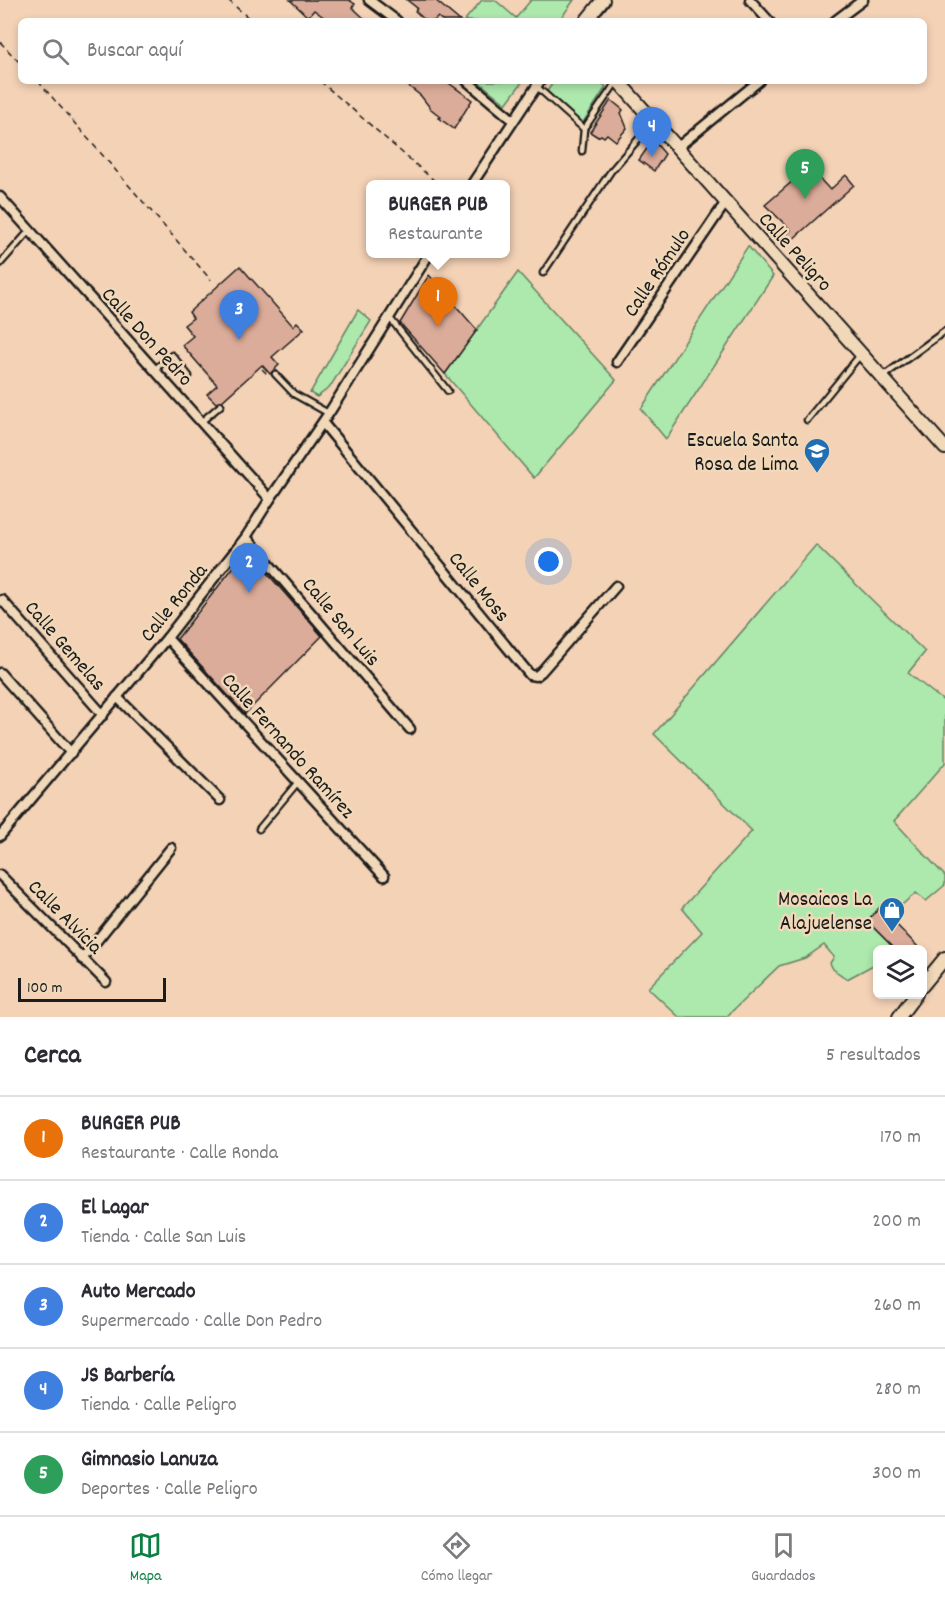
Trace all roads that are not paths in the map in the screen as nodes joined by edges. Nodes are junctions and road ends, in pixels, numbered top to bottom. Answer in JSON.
{"nodes":[{"id":1,"x":369,"y":0,"type":"edge"},
{"id":2,"x":603,"y":0,"type":"edge"},
{"id":3,"x":750,"y":0,"type":"edge"},
{"id":4,"x":863,"y":0,"type":"edge"},
{"id":5,"x":393,"y":18,"type":"edge"},
{"id":6,"x":588,"y":18,"type":"edge"},
{"id":7,"x":766,"y":18,"type":"edge"},
{"id":8,"x":839,"y":18,"type":"edge"},
{"id":9,"x":470,"y":84,"type":"edge"},
{"id":10,"x":538,"y":84,"type":"edge"},
{"id":11,"x":615,"y":84,"type":"edge"},
{"id":12,"x":620,"y":84,"type":"edge"},
{"id":13,"x":755,"y":84,"type":"edge"},
{"id":14,"x":513,"y":120,"type":"junction"},
{"id":15,"x":654,"y":122,"type":"junction"},
{"id":16,"x":584,"y":129,"type":"junction"},
{"id":17,"x":678,"y":147,"type":"junction"},
{"id":18,"x":582,"y":151,"type":"dead end"},
{"id":19,"x":475,"y":180,"type":"edge"},
{"id":20,"x":0,"y":197,"type":"edge"},
{"id":21,"x":726,"y":202,"type":"junction"},
{"id":22,"x":30,"y":230,"type":"junction"},
{"id":23,"x":426,"y":258,"type":"edge"},
{"id":24,"x":0,"y":264,"type":"edge"},
{"id":25,"x":543,"y":273,"type":"dead end"},
{"id":26,"x":389,"y":317,"type":"junction"},
{"id":27,"x":945,"y":331,"type":"edge"},
{"id":28,"x":861,"y":354,"type":"junction"},
{"id":29,"x":616,"y":362,"type":"dead end"},
{"id":30,"x":155,"y":369,"type":"junction"},
{"id":31,"x":275,"y":374,"type":"dead end"},
{"id":32,"x":189,"y":376,"type":"dead end"},
{"id":33,"x":882,"y":377,"type":"junction"},
{"id":34,"x":448,"y":391,"type":"dead end"},
{"id":35,"x":221,"y":405,"type":"dead end"},
{"id":36,"x":329,"y":413,"type":"junction"},
{"id":37,"x":807,"y":420,"type":"dead end"},
{"id":38,"x":201,"y":422,"type":"junction"},
{"id":39,"x":323,"y":423,"type":"junction"},
{"id":40,"x":945,"y":448,"type":"edge"},
{"id":41,"x":270,"y":499,"type":"junction"},
{"id":42,"x":246,"y":537,"type":"junction"},
{"id":43,"x":616,"y":586,"type":"dead end"},
{"id":44,"x":2,"y":600,"type":"dead end"},
{"id":45,"x":167,"y":638,"type":"junction"},
{"id":46,"x":0,"y":673,"type":"edge"},
{"id":47,"x":117,"y":697,"type":"junction"},
{"id":48,"x":103,"y":715,"type":"junction"},
{"id":49,"x":410,"y":729,"type":"dead end"},
{"id":50,"x":71,"y":753,"type":"junction"},
{"id":51,"x":298,"y":782,"type":"junction"},
{"id":52,"x":220,"y":800,"type":"dead end"},
{"id":53,"x":0,"y":818,"type":"edge"},
{"id":54,"x":8,"y":827,"type":"junction"},
{"id":55,"x":259,"y":829,"type":"dead end"},
{"id":56,"x":0,"y":836,"type":"edge"},
{"id":57,"x":171,"y":848,"type":"dead end"},
{"id":58,"x":0,"y":875,"type":"edge"},
{"id":59,"x":384,"y":876,"type":"dead end"},
{"id":60,"x":945,"y":958,"type":"edge"},
{"id":61,"x":82,"y":959,"type":"junction"},
{"id":62,"x":927,"y":980,"type":"edge"},
{"id":63,"x":106,"y":982,"type":"dead end"},
{"id":64,"x":912,"y":999,"type":"edge"},
{"id":65,"x":898,"y":1017,"type":"edge"}],
"edges":[{"from":1,"to":5,"type":"street"},
{"from":2,"to":6,"type":"main road"},
{"from":3,"to":7,"type":"street"},
{"from":4,"to":8,"type":"street"},
{"from":9,"to":14,"type":"street"},
{"from":10,"to":14,"type":"street"},
{"from":10,"to":16,"type":"lane"},
{"from":11,"to":16,"type":"lane"},
{"from":12,"to":15,"type":"main road","name":"Calle Peligro"},
{"from":13,"to":17,"type":"street"},
{"from":14,"to":19,"type":"street"},
{"from":15,"to":17,"type":"main road","name":"Calle Peligro"},
{"from":15,"to":25,"type":"lane"},
{"from":16,"to":18,"type":"lane"},
{"from":17,"to":21,"type":"main road","name":"Calle Peligro"},
{"from":20,"to":22,"type":"street","name":"Calle Don Pedro"},
{"from":21,"to":28,"type":"main road","name":"Calle Peligro"},
{"from":21,"to":29,"type":"street","name":"Calle Rómulo"},
{"from":22,"to":24,"type":"lane"},
{"from":22,"to":30,"type":"street","name":"Calle Don Pedro"},
{"from":23,"to":26,"type":"street","name":"Calle Ronda"},
{"from":26,"to":34,"type":"lane"},
{"from":26,"to":36,"type":"street","name":"Calle Ronda"},
{"from":27,"to":33,"type":"lane"},
{"from":28,"to":33,"type":"main road","name":"Calle Peligro"},
{"from":28,"to":37,"type":"lane"},
{"from":30,"to":32,"type":"lane"},
{"from":30,"to":38,"type":"street","name":"Calle Don Pedro"},
{"from":31,"to":36,"type":"lane"},
{"from":33,"to":40,"type":"main road","name":"Calle Peligro"},
{"from":35,"to":38,"type":"lane"},
{"from":36,"to":39,"type":"street","name":"Calle Ronda"},
{"from":38,"to":41,"type":"street","name":"Calle Don Pedro"},
{"from":39,"to":41,"type":"street","name":"Calle Ronda"},
{"from":39,"to":43,"type":"street","name":"Calle Moss"},
{"from":41,"to":42,"type":"street","name":"Calle Ronda"},
{"from":42,"to":45,"type":"street","name":"Calle Ronda"},
{"from":42,"to":49,"type":"street","name":"Calle San Luis"},
{"from":44,"to":48,"type":"street","name":"Calle Gemelas"},
{"from":45,"to":47,"type":"street","name":"Calle Ronda"},
{"from":45,"to":51,"type":"street","name":"Calle Fernando Ramírez"},
{"from":46,"to":50,"type":"street"},
{"from":47,"to":48,"type":"street","name":"Calle Ronda"},
{"from":47,"to":52,"type":"street"},
{"from":48,"to":50,"type":"street","name":"Calle Ronda"},
{"from":50,"to":54,"type":"street","name":"Calle Ronda"},
{"from":51,"to":55,"type":"lane"},
{"from":51,"to":59,"type":"street","name":"Calle Fernando Ramírez"},
{"from":53,"to":54,"type":"street"},
{"from":54,"to":56,"type":"street","name":"Calle Ronda"},
{"from":57,"to":61,"type":"street"},
{"from":58,"to":61,"type":"street","name":"Calle Alvicia"},
{"from":60,"to":62,"type":"main road"},
{"from":61,"to":63,"type":"street","name":"Calle Alvicia"},
{"from":64,"to":65,"type":"main road"}]}
